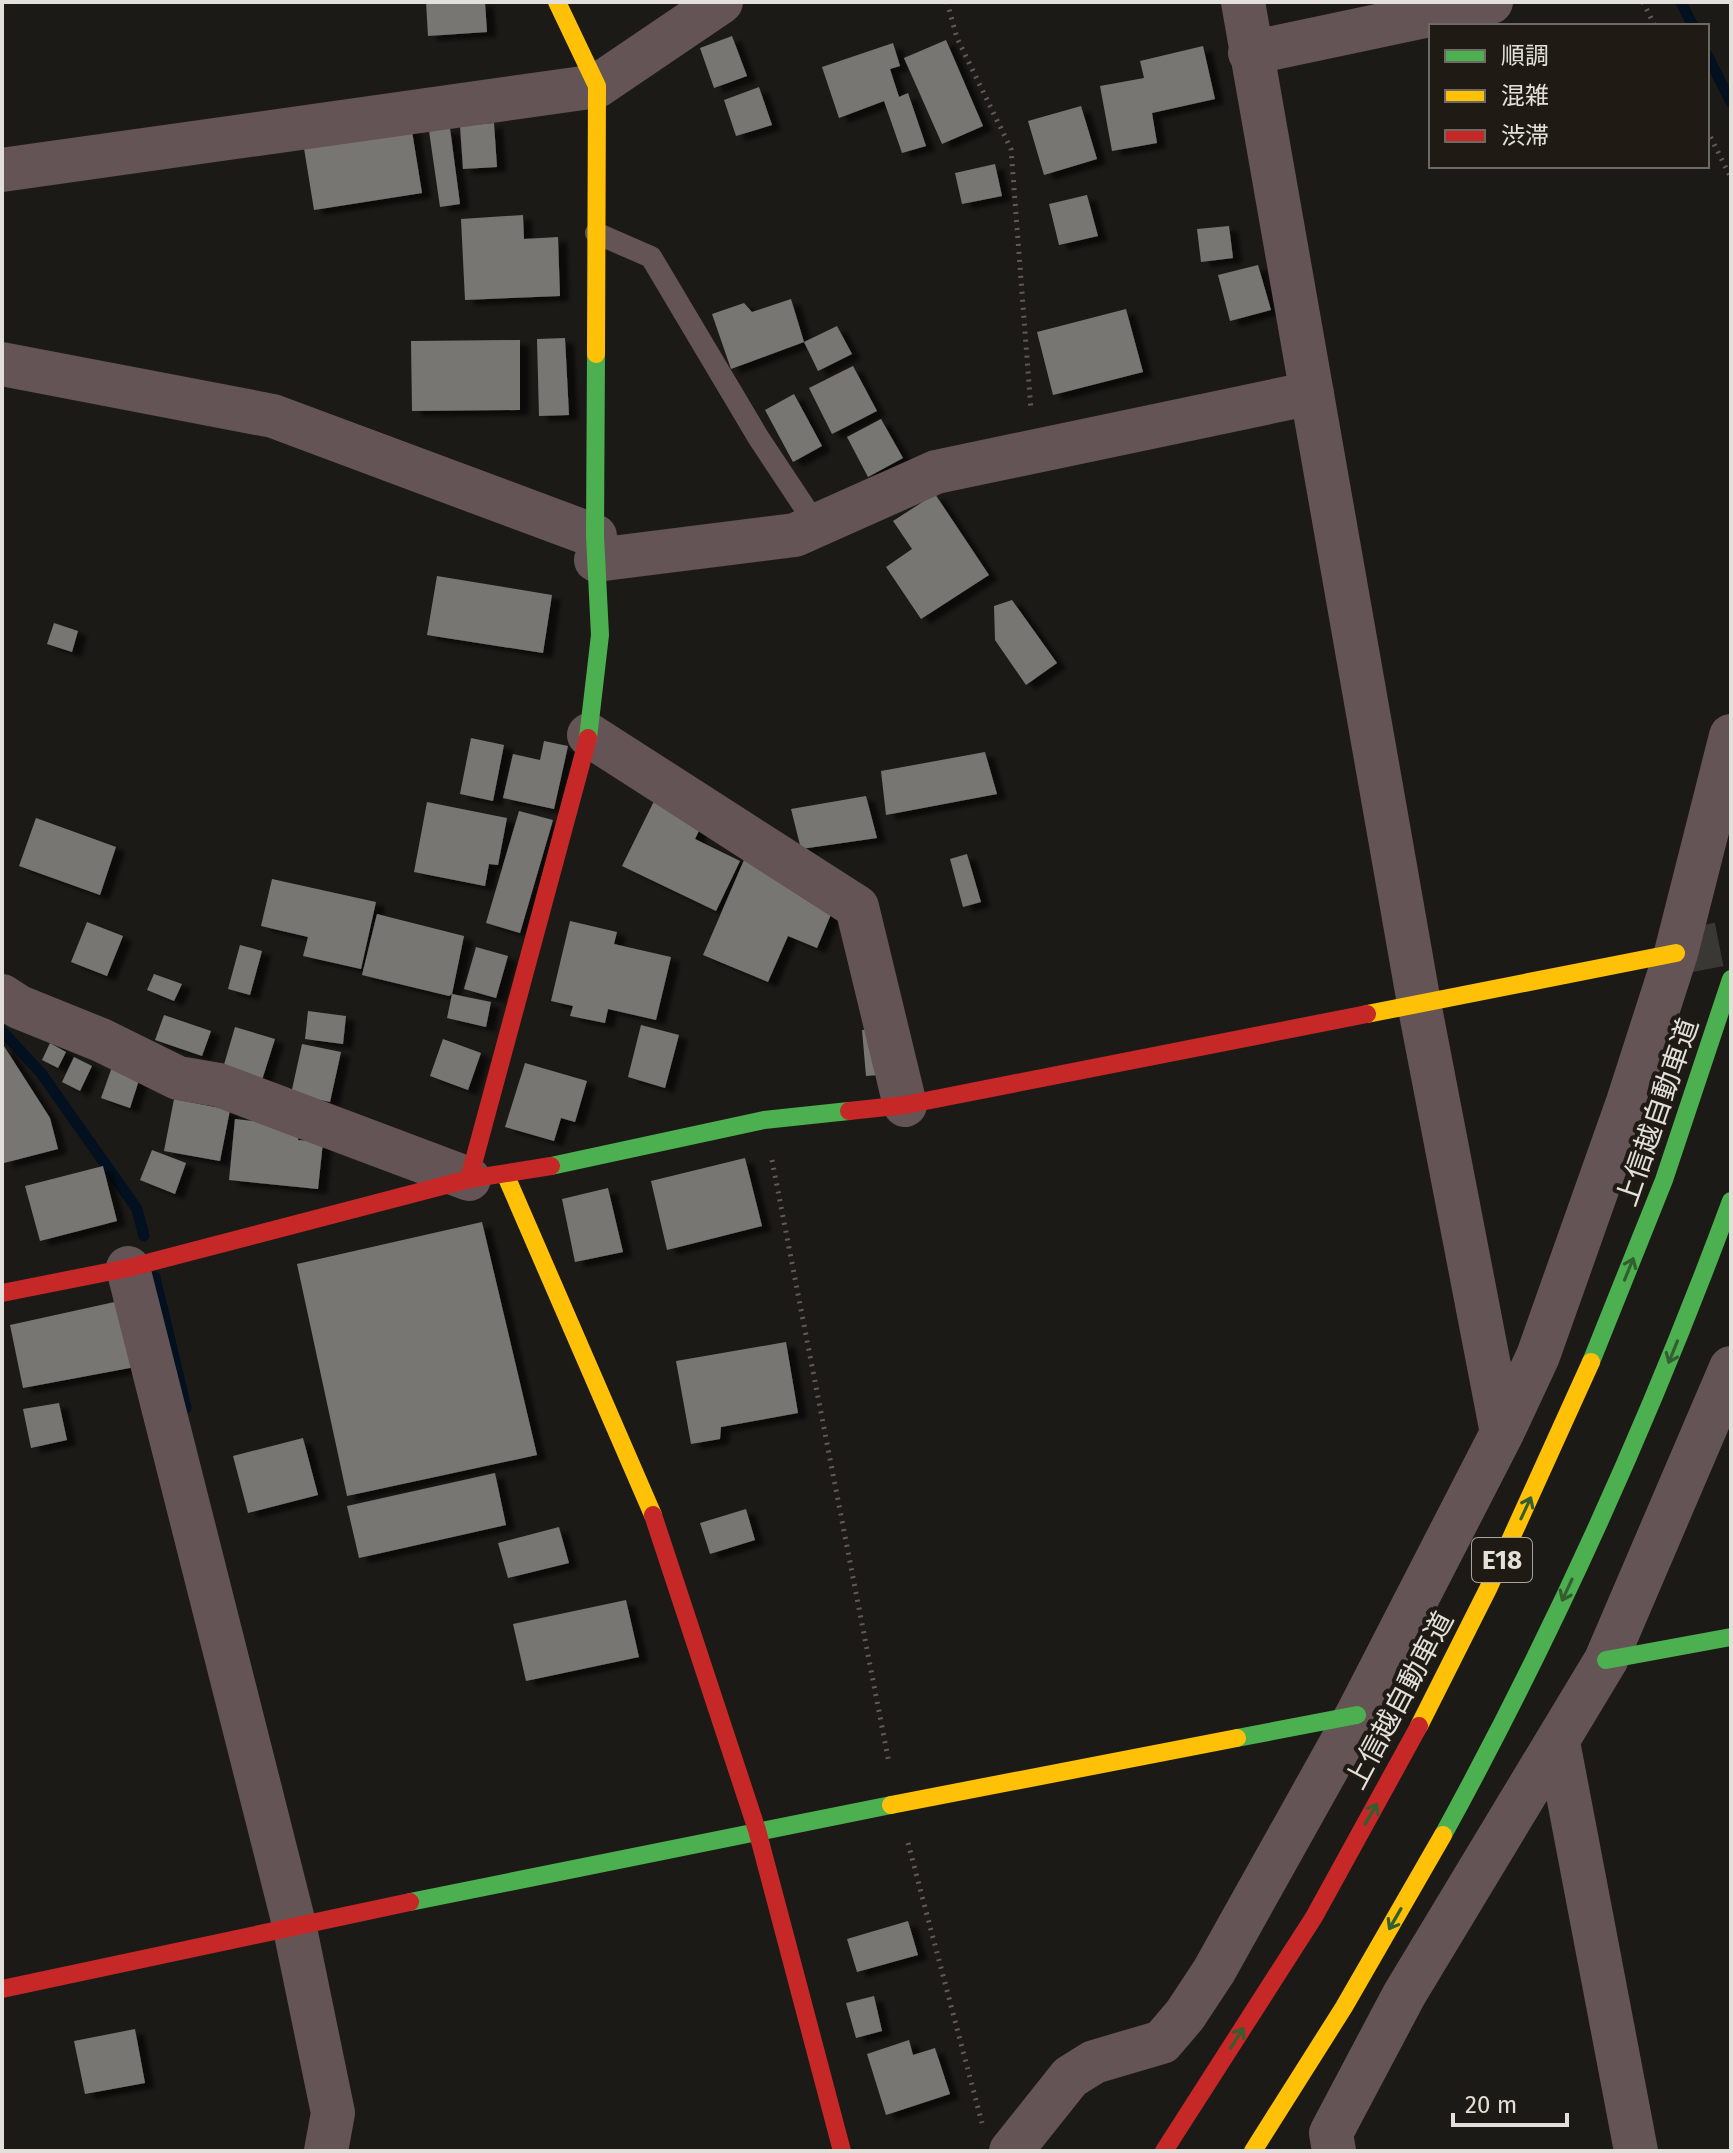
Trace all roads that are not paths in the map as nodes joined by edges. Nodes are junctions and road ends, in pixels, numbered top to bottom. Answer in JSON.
{"nodes":[{"id":1,"x":557,"y":2,"type":"edge"},
{"id":2,"x":721,"y":2,"type":"edge"},
{"id":3,"x":1243,"y":2,"type":"edge"},
{"id":4,"x":1491,"y":2,"type":"edge"},
{"id":5,"x":1250,"y":53,"type":"junction"},
{"id":6,"x":597,"y":86,"type":"junction"},
{"id":7,"x":2,"y":170,"type":"edge"},
{"id":8,"x":596,"y":233,"type":"junction"},
{"id":9,"x":2,"y":364,"type":"edge"},
{"id":10,"x":1312,"y":393,"type":"junction"},
{"id":11,"x":817,"y":526,"type":"junction"},
{"id":12,"x":595,"y":548,"type":"junction"},
{"id":13,"x":589,"y":735,"type":"junction"},
{"id":14,"x":1731,"y":736,"type":"edge"},
{"id":15,"x":1676,"y":953,"type":"junction"},
{"id":16,"x":1731,"y":979,"type":"edge"},
{"id":17,"x":2,"y":996,"type":"edge"},
{"id":18,"x":1419,"y":1003,"type":"junction"},
{"id":19,"x":905,"y":1105,"type":"junction"},
{"id":20,"x":487,"y":1178,"type":"junction"},
{"id":21,"x":1731,"y":1201,"type":"edge"},
{"id":22,"x":128,"y":1268,"type":"junction"},
{"id":23,"x":2,"y":1293,"type":"edge"},
{"id":24,"x":1731,"y":1368,"type":"edge"},
{"id":25,"x":1502,"y":1433,"type":"junction"},
{"id":26,"x":1731,"y":1637,"type":"edge"},
{"id":27,"x":1606,"y":1660,"type":"junction"},
{"id":28,"x":1357,"y":1715,"type":"junction"},
{"id":29,"x":1558,"y":1742,"type":"junction"},
{"id":30,"x":757,"y":1830,"type":"junction"},
{"id":31,"x":294,"y":1924,"type":"junction"},
{"id":32,"x":2,"y":1989,"type":"edge"},
{"id":33,"x":998,"y":2143,"type":"edge"},
{"id":34,"x":326,"y":2151,"type":"edge"},
{"id":35,"x":842,"y":2151,"type":"edge"},
{"id":36,"x":1164,"y":2151,"type":"edge"},
{"id":37,"x":1253,"y":2151,"type":"edge"},
{"id":38,"x":1334,"y":2151,"type":"edge"},
{"id":39,"x":1636,"y":2151,"type":"edge"}],
"edges":[{"from":1,"to":6,"type":"main road"},
{"from":2,"to":6,"type":"street"},
{"from":3,"to":5,"type":"street"},
{"from":4,"to":5,"type":"street"},
{"from":5,"to":10,"type":"street"},
{"from":6,"to":7,"type":"street"},
{"from":6,"to":8,"type":"main road"},
{"from":8,"to":11,"type":"lane"},
{"from":8,"to":12,"type":"main road"},
{"from":9,"to":12,"type":"street"},
{"from":10,"to":11,"type":"street"},
{"from":10,"to":18,"type":"street"},
{"from":11,"to":12,"type":"street"},
{"from":12,"to":13,"type":"main road"},
{"from":13,"to":19,"type":"street"},
{"from":13,"to":20,"type":"main road"},
{"from":14,"to":15,"type":"street"},
{"from":15,"to":18,"type":"main road"},
{"from":15,"to":25,"type":"street"},
{"from":36,"to":16,"type":"main road","name":"上信越自動車道","number":"E18","one_way":true},
{"from":17,"to":20,"type":"street"},
{"from":18,"to":19,"type":"main road"},
{"from":18,"to":25,"type":"street"},
{"from":19,"to":20,"type":"main road"},
{"from":20,"to":22,"type":"main road"},
{"from":20,"to":30,"type":"main road"},
{"from":21,"to":37,"type":"main road","number":"E18","one_way":true},
{"from":22,"to":23,"type":"main road"},
{"from":22,"to":31,"type":"street"},
{"from":24,"to":27,"type":"street"},
{"from":25,"to":28,"type":"street"},
{"from":26,"to":27,"type":"main road"},
{"from":27,"to":29,"type":"street"},
{"from":28,"to":30,"type":"main road"},
{"from":28,"to":33,"type":"street"},
{"from":29,"to":38,"type":"street"},
{"from":29,"to":39,"type":"street"},
{"from":30,"to":31,"type":"main road"},
{"from":30,"to":35,"type":"main road"},
{"from":31,"to":32,"type":"main road"},
{"from":31,"to":34,"type":"street"}]}
